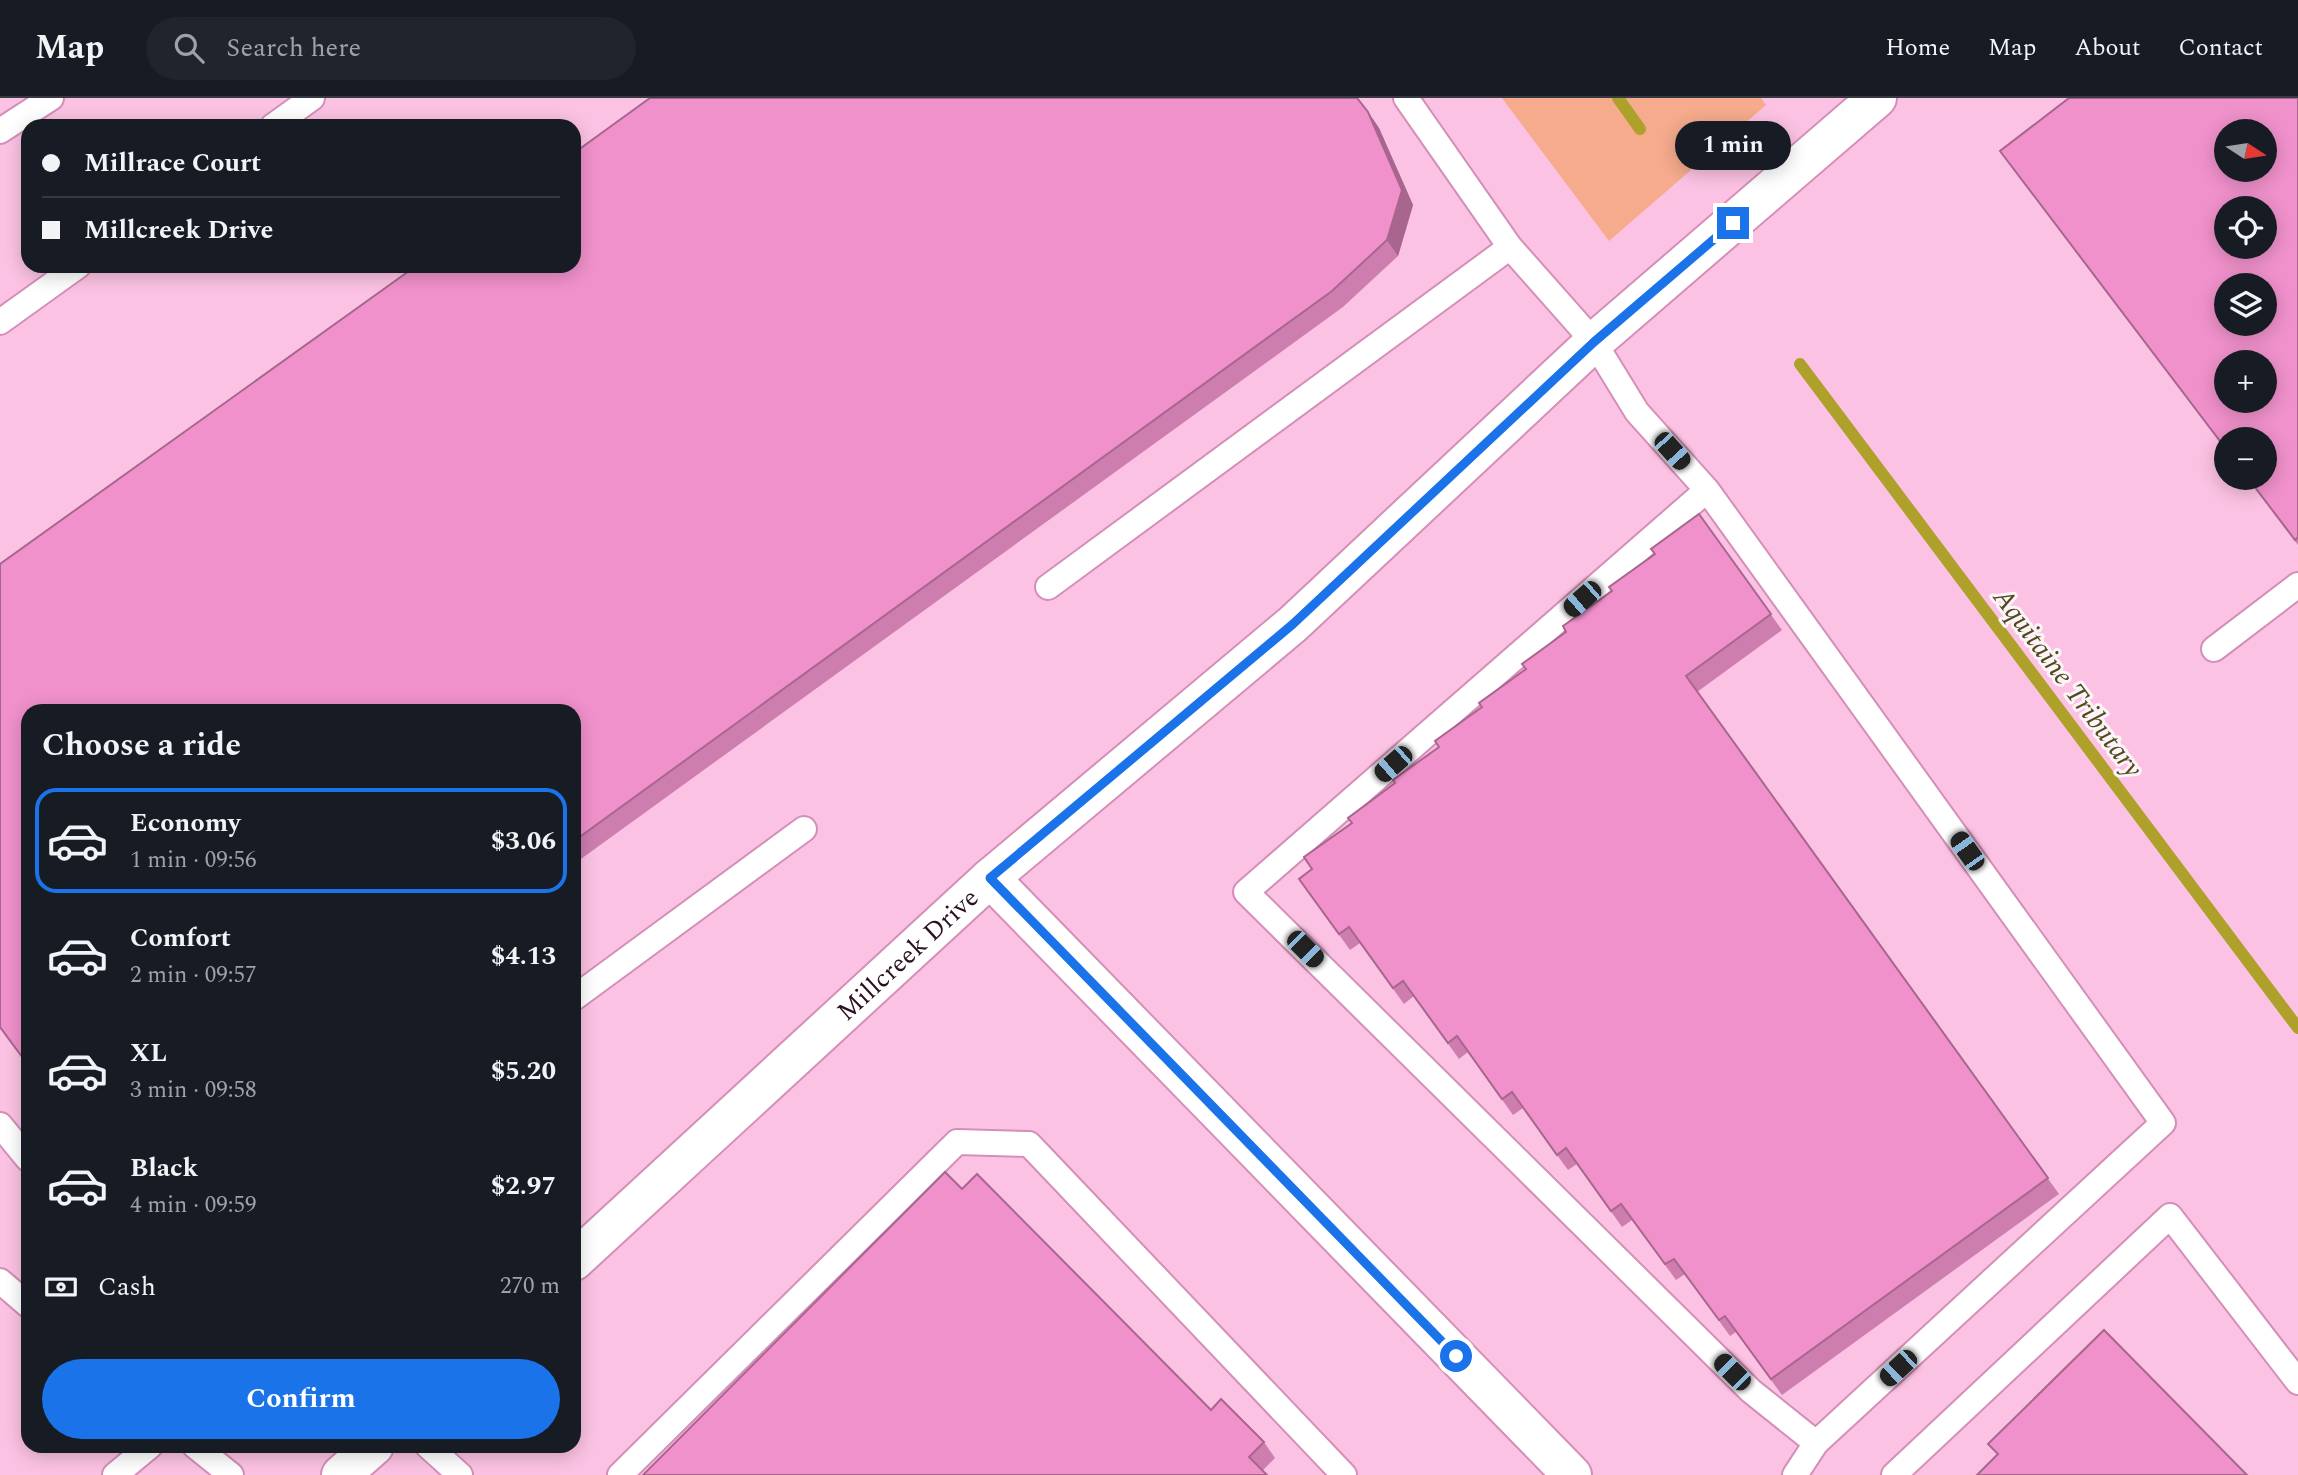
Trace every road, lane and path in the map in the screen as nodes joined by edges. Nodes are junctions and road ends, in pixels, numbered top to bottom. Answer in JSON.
{"nodes":[{"id":1,"x":51,"y":98,"type":"edge"},
{"id":2,"x":312,"y":98,"type":"edge"},
{"id":3,"x":1406,"y":98,"type":"edge"},
{"id":4,"x":1877,"y":98,"type":"edge"},
{"id":5,"x":283,"y":119,"type":"edge"},
{"id":6,"x":0,"y":131,"type":"edge"},
{"id":7,"x":1510,"y":247,"type":"junction"},
{"id":8,"x":68,"y":273,"type":"edge"},
{"id":9,"x":0,"y":322,"type":"edge"},
{"id":10,"x":1594,"y":342,"type":"junction"},
{"id":11,"x":1707,"y":490,"type":"junction"},
{"id":12,"x":2298,"y":586,"type":"edge"},
{"id":13,"x":1048,"y":587,"type":"dead end"},
{"id":14,"x":2214,"y":649,"type":"dead end"},
{"id":15,"x":804,"y":829,"type":"dead end"},
{"id":16,"x":990,"y":878,"type":"junction"},
{"id":17,"x":581,"y":993,"type":"edge"},
{"id":18,"x":0,"y":1125,"type":"edge"},
{"id":19,"x":21,"y":1150,"type":"edge"},
{"id":20,"x":581,"y":1255,"type":"edge"},
{"id":21,"x":0,"y":1281,"type":"edge"},
{"id":22,"x":21,"y":1299,"type":"edge"},
{"id":23,"x":2298,"y":1382,"type":"edge"},
{"id":24,"x":1816,"y":1443,"type":"junction"},
{"id":25,"x":142,"y":1453,"type":"edge"},
{"id":26,"x":204,"y":1453,"type":"edge"},
{"id":27,"x":366,"y":1453,"type":"edge"},
{"id":28,"x":436,"y":1453,"type":"edge"},
{"id":29,"x":115,"y":1475,"type":"edge"},
{"id":30,"x":231,"y":1475,"type":"edge"},
{"id":31,"x":341,"y":1475,"type":"edge"},
{"id":32,"x":460,"y":1475,"type":"edge"},
{"id":33,"x":620,"y":1475,"type":"edge"},
{"id":34,"x":1344,"y":1475,"type":"edge"},
{"id":35,"x":1572,"y":1475,"type":"edge"},
{"id":36,"x":1795,"y":1475,"type":"edge"},
{"id":37,"x":1894,"y":1475,"type":"edge"}],
"edges":[{"from":1,"to":6,"type":"lane"},
{"from":2,"to":5,"type":"lane"},
{"from":3,"to":7,"type":"lane"},
{"from":4,"to":10,"type":"street","name":"Millcreek Drive"},
{"from":7,"to":10,"type":"lane"},
{"from":7,"to":13,"type":"lane"},
{"from":8,"to":9,"type":"lane"},
{"from":10,"to":11,"type":"lane"},
{"from":10,"to":16,"type":"street","name":"Millcreek Drive"},
{"from":11,"to":24,"type":"lane"},
{"from":11,"to":24,"type":"lane"},
{"from":12,"to":14,"type":"lane"},
{"from":15,"to":17,"type":"lane"},
{"from":16,"to":20,"type":"street","name":"Millcreek Drive"},
{"from":16,"to":35,"type":"street"},
{"from":18,"to":19,"type":"lane"},
{"from":21,"to":22,"type":"lane"},
{"from":23,"to":37,"type":"lane"},
{"from":24,"to":36,"type":"lane"},
{"from":25,"to":29,"type":"lane"},
{"from":26,"to":30,"type":"lane"},
{"from":27,"to":31,"type":"street"},
{"from":28,"to":32,"type":"lane"},
{"from":33,"to":34,"type":"lane"}]}
